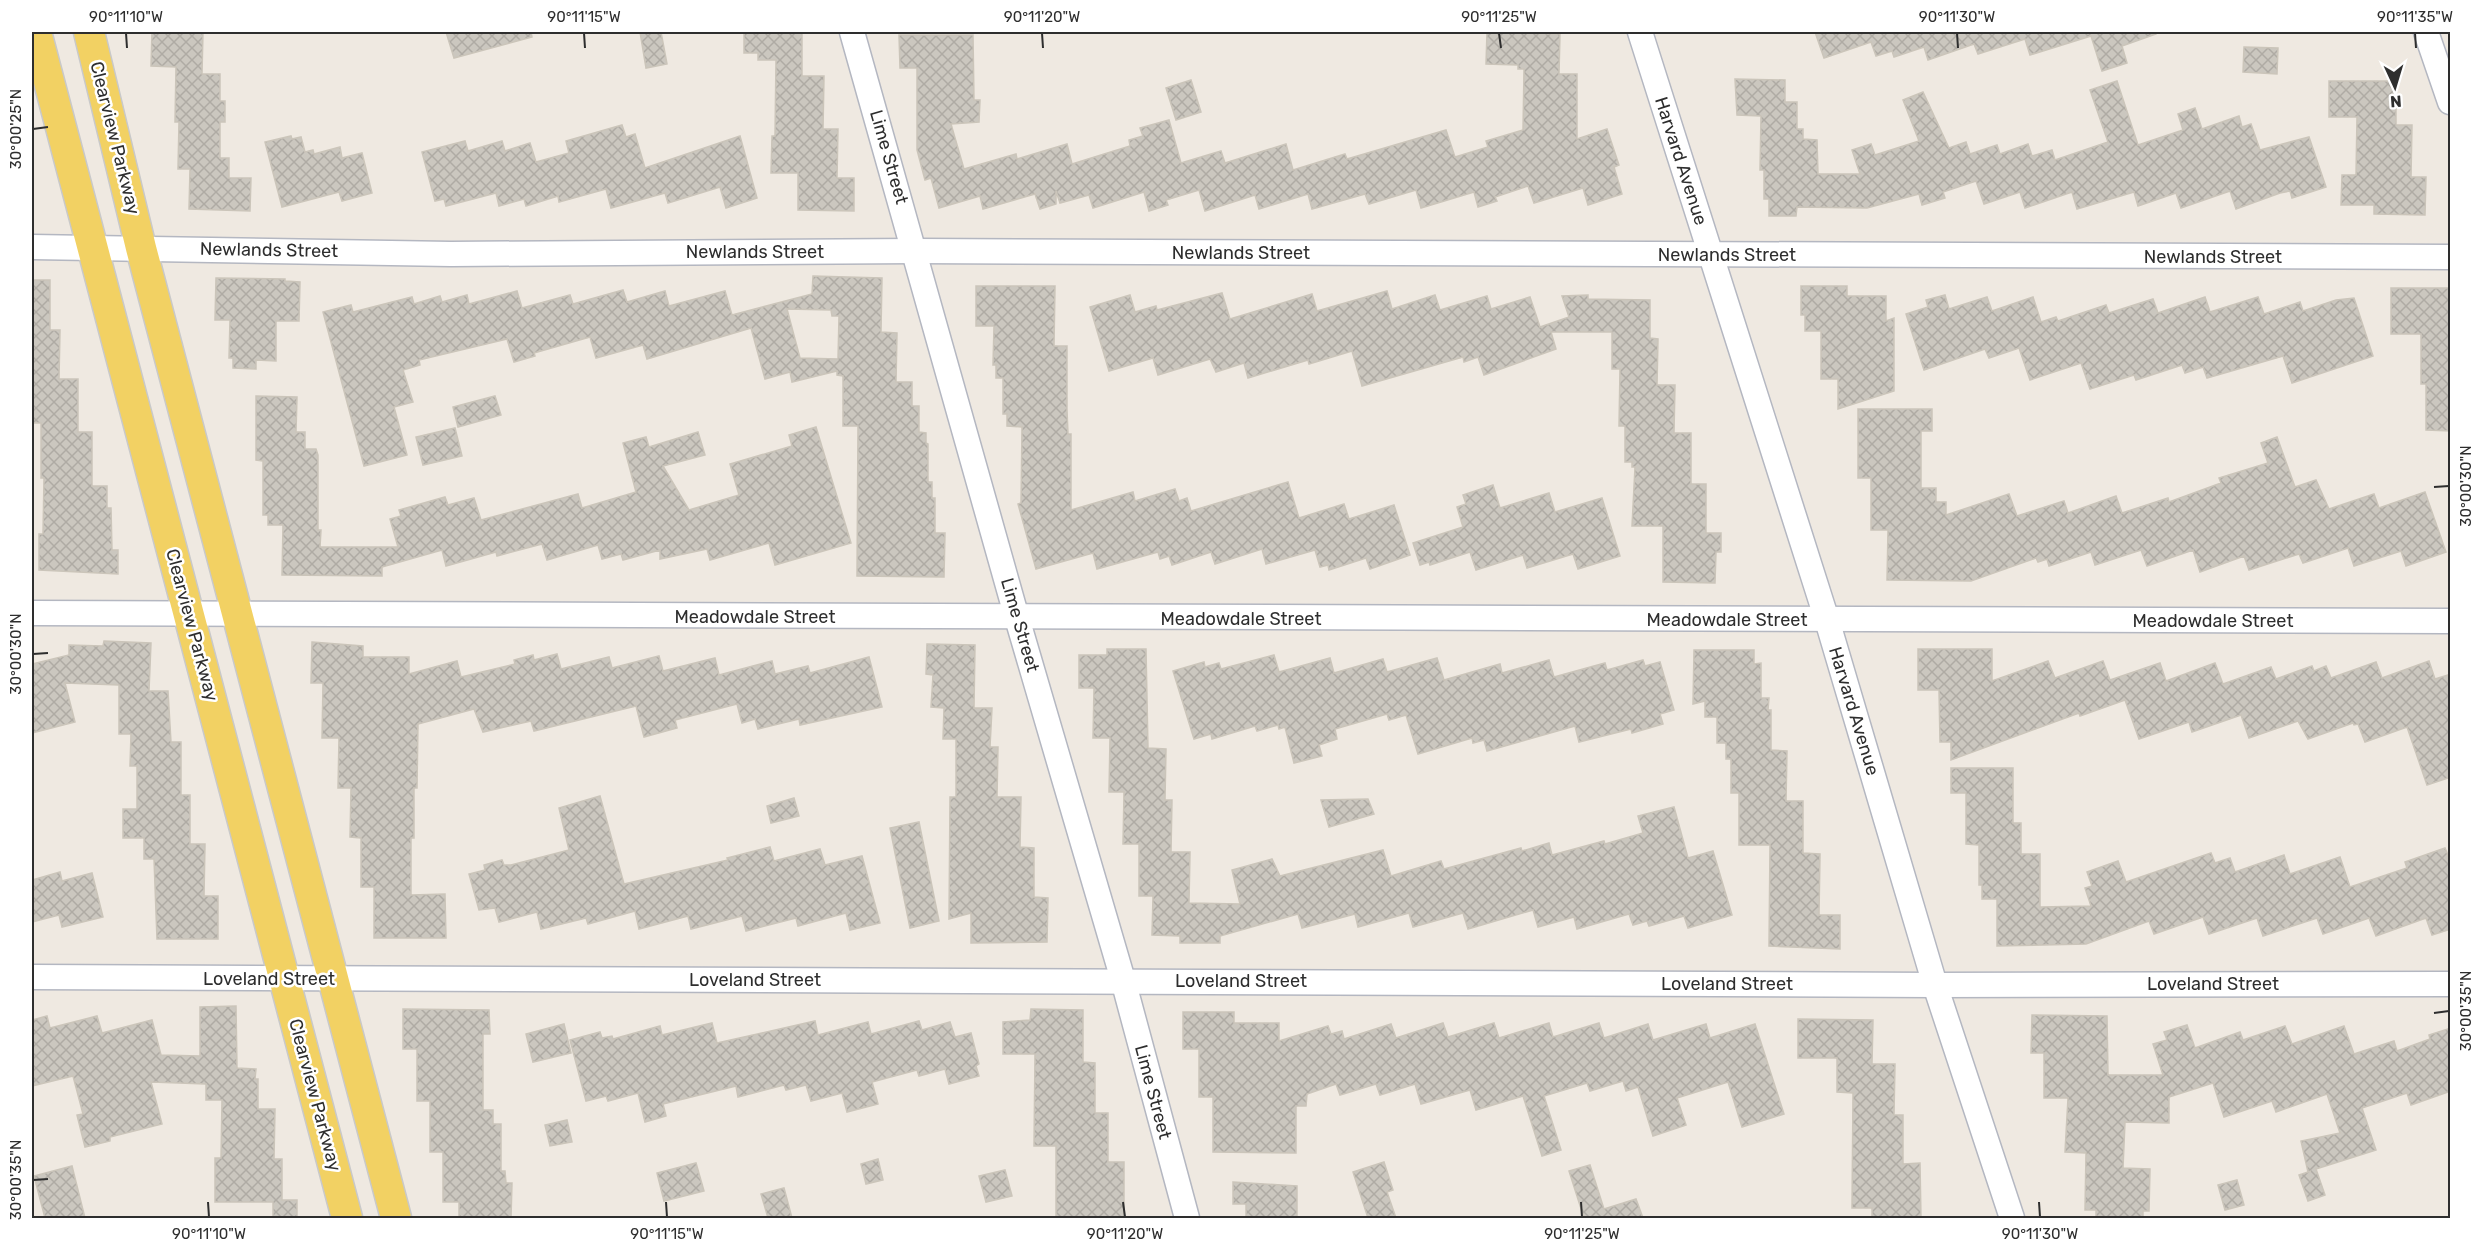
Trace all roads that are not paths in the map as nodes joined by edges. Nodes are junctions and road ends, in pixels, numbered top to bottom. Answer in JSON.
{"nodes":[{"id":1,"x":36,"y":32,"type":"edge"},
{"id":2,"x":89,"y":32,"type":"edge"},
{"id":3,"x":852,"y":32,"type":"edge"},
{"id":4,"x":1640,"y":32,"type":"edge"},
{"id":5,"x":2427,"y":32,"type":"edge"},
{"id":6,"x":2451,"y":102,"type":"edge"},
{"id":7,"x":32,"y":247,"type":"edge"},
{"id":8,"x":91,"y":247,"type":"junction"},
{"id":9,"x":141,"y":248,"type":"junction"},
{"id":10,"x":916,"y":251,"type":"junction"},
{"id":11,"x":1711,"y":255,"type":"junction"},
{"id":12,"x":2451,"y":257,"type":"edge"},
{"id":13,"x":32,"y":613,"type":"edge"},
{"id":14,"x":190,"y":614,"type":"junction"},
{"id":15,"x":237,"y":614,"type":"junction"},
{"id":16,"x":1017,"y":618,"type":"junction"},
{"id":17,"x":1827,"y":620,"type":"junction"},
{"id":18,"x":2451,"y":621,"type":"edge"},
{"id":19,"x":32,"y":977,"type":"edge"},
{"id":20,"x":283,"y":979,"type":"junction"},
{"id":21,"x":333,"y":979,"type":"junction"},
{"id":22,"x":1123,"y":980,"type":"junction"},
{"id":23,"x":2451,"y":984,"type":"edge"},
{"id":24,"x":1935,"y":985,"type":"junction"},
{"id":25,"x":347,"y":1218,"type":"edge"},
{"id":26,"x":396,"y":1218,"type":"edge"},
{"id":27,"x":1187,"y":1218,"type":"edge"},
{"id":28,"x":2012,"y":1218,"type":"edge"}],
"edges":[{"from":1,"to":8,"type":"main road","name":"Clearview Parkway"},
{"from":2,"to":9,"type":"main road","name":"Clearview Parkway"},
{"from":3,"to":10,"type":"street","name":"Lime Street"},
{"from":4,"to":11,"type":"street","name":"Harvard Avenue"},
{"from":5,"to":6,"type":"street"},
{"from":7,"to":8,"type":"street","name":"Newlands Street"},
{"from":8,"to":9,"type":"street","name":"Newlands Street"},
{"from":8,"to":14,"type":"main road","name":"Clearview Parkway"},
{"from":9,"to":10,"type":"street","name":"Newlands Street"},
{"from":9,"to":15,"type":"main road","name":"Clearview Parkway"},
{"from":10,"to":11,"type":"street","name":"Newlands Street"},
{"from":10,"to":16,"type":"street","name":"Lime Street"},
{"from":11,"to":12,"type":"street","name":"Newlands Street"},
{"from":11,"to":17,"type":"street","name":"Harvard Avenue"},
{"from":13,"to":14,"type":"street","name":"Meadowdale Street"},
{"from":14,"to":15,"type":"street","name":"Meadowdale Street"},
{"from":14,"to":20,"type":"main road","name":"Clearview Parkway"},
{"from":15,"to":16,"type":"street","name":"Meadowdale Street"},
{"from":15,"to":21,"type":"main road","name":"Clearview Parkway"},
{"from":16,"to":17,"type":"street","name":"Meadowdale Street"},
{"from":16,"to":22,"type":"street","name":"Lime Street"},
{"from":17,"to":18,"type":"street","name":"Meadowdale Street"},
{"from":17,"to":24,"type":"street","name":"Harvard Avenue"},
{"from":19,"to":20,"type":"street","name":"Loveland Street"},
{"from":20,"to":21,"type":"street","name":"Loveland Street"},
{"from":20,"to":25,"type":"main road","name":"Clearview Parkway"},
{"from":21,"to":22,"type":"street","name":"Loveland Street"},
{"from":21,"to":26,"type":"main road","name":"Clearview Parkway"},
{"from":22,"to":24,"type":"street","name":"Loveland Street"},
{"from":22,"to":27,"type":"street","name":"Lime Street"},
{"from":23,"to":24,"type":"street","name":"Loveland Street"},
{"from":24,"to":28,"type":"street","name":"Harvard Avenue"}]}
